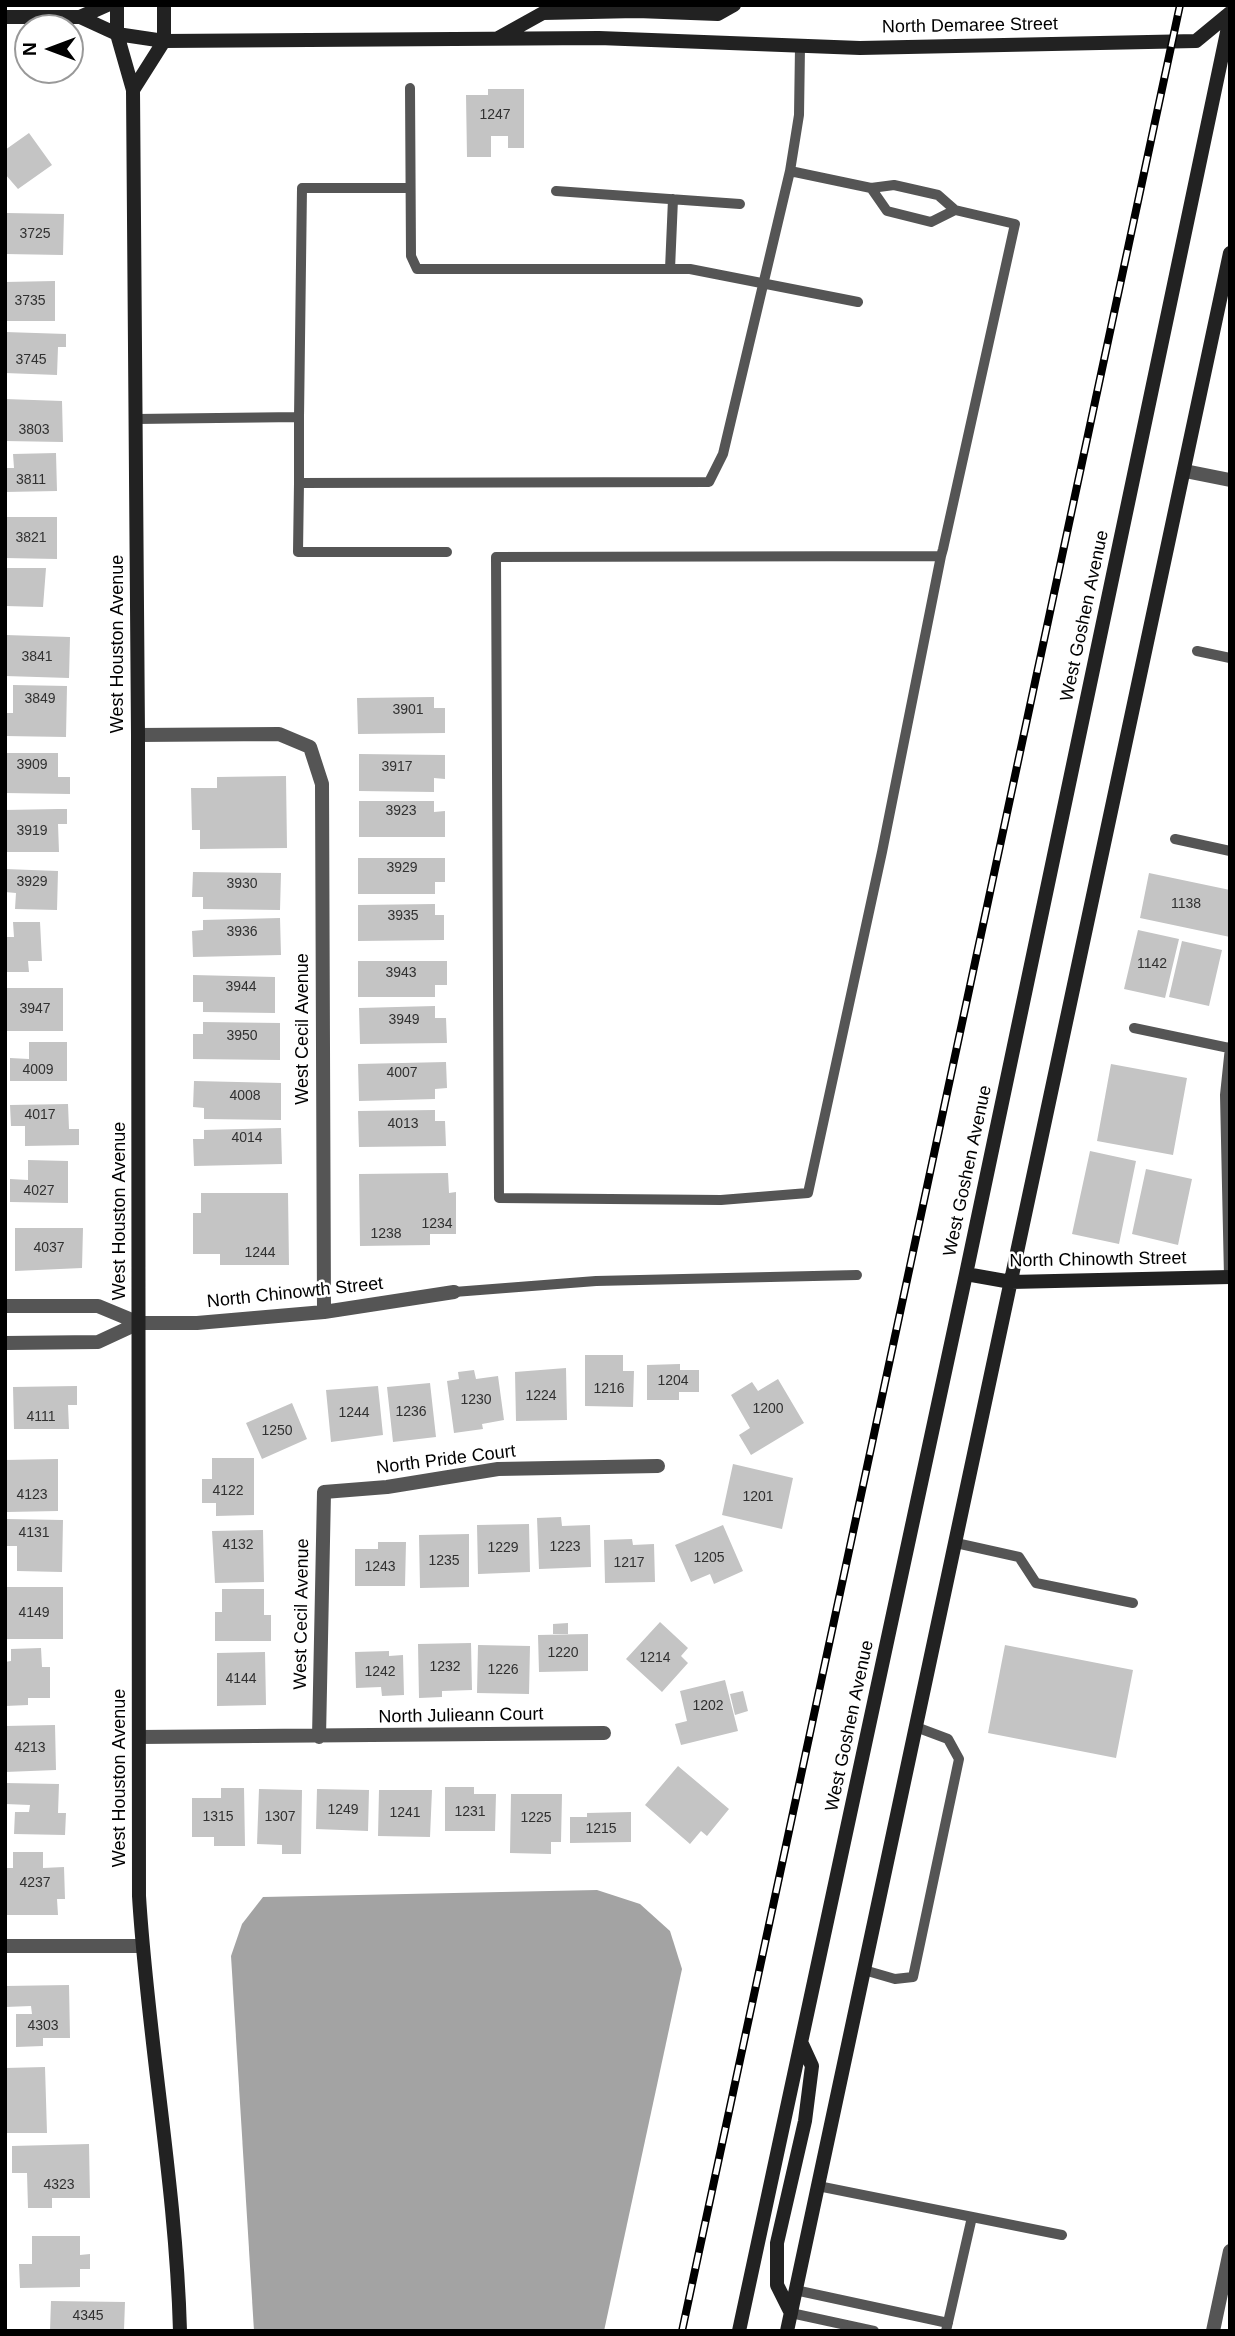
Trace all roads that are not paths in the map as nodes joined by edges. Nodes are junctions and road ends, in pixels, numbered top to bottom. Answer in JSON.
{"nodes":[{"id":1,"x":107,"y":5,"type":"edge"},
{"id":2,"x":117,"y":5,"type":"edge"},
{"id":3,"x":164,"y":5,"type":"edge"},
{"id":4,"x":734,"y":5,"type":"edge"},
{"id":5,"x":1224,"y":5,"type":"edge"},
{"id":6,"x":1230,"y":14,"type":"edge"},
{"id":7,"x":84,"y":15,"type":"edge"},
{"id":8,"x":84,"y":19,"type":"edge"},
{"id":9,"x":117,"y":34,"type":"junction"},
{"id":10,"x":498,"y":38,"type":"junction"},
{"id":11,"x":164,"y":41,"type":"junction"},
{"id":12,"x":800,"y":47,"type":"junction"},
{"id":13,"x":410,"y":88,"type":"dead end"},
{"id":14,"x":133,"y":90,"type":"junction"},
{"id":15,"x":790,"y":171,"type":"junction"},
{"id":16,"x":409,"y":188,"type":"junction"},
{"id":17,"x":871,"y":188,"type":"junction"},
{"id":18,"x":556,"y":191,"type":"dead end"},
{"id":19,"x":673,"y":199,"type":"junction"},
{"id":20,"x":740,"y":204,"type":"dead end"},
{"id":21,"x":955,"y":210,"type":"junction"},
{"id":22,"x":1230,"y":253,"type":"edge"},
{"id":23,"x":670,"y":269,"type":"junction"},
{"id":24,"x":764,"y":281,"type":"junction"},
{"id":25,"x":858,"y":302,"type":"dead end"},
{"id":26,"x":299,"y":417,"type":"junction"},
{"id":27,"x":136,"y":419,"type":"junction"},
{"id":28,"x":1185,"y":471,"type":"junction"},
{"id":29,"x":1230,"y":480,"type":"edge"},
{"id":30,"x":299,"y":483,"type":"junction"},
{"id":31,"x":447,"y":552,"type":"dead end"},
{"id":32,"x":941,"y":556,"type":"junction"},
{"id":33,"x":1197,"y":650,"type":"dead end"},
{"id":34,"x":1230,"y":658,"type":"edge"},
{"id":35,"x":138,"y":735,"type":"junction"},
{"id":36,"x":1175,"y":839,"type":"dead end"},
{"id":37,"x":1230,"y":851,"type":"edge"},
{"id":38,"x":1134,"y":1028,"type":"dead end"},
{"id":39,"x":1230,"y":1048,"type":"edge"},
{"id":40,"x":1227,"y":1095,"type":"edge"},
{"id":41,"x":966,"y":1274,"type":"junction"},
{"id":42,"x":857,"y":1275,"type":"dead end"},
{"id":43,"x":1229,"y":1277,"type":"edge"},
{"id":44,"x":1011,"y":1282,"type":"junction"},
{"id":45,"x":454,"y":1292,"type":"joint"},
{"id":46,"x":5,"y":1306,"type":"edge"},
{"id":47,"x":324,"y":1312,"type":"junction"},
{"id":48,"x":139,"y":1323,"type":"junction"},
{"id":49,"x":5,"y":1343,"type":"edge"},
{"id":50,"x":658,"y":1466,"type":"dead end"},
{"id":51,"x":324,"y":1492,"type":"joint"},
{"id":52,"x":956,"y":1542,"type":"junction"},
{"id":53,"x":1133,"y":1603,"type":"dead end"},
{"id":54,"x":916,"y":1727,"type":"junction"},
{"id":55,"x":604,"y":1733,"type":"dead end"},
{"id":56,"x":139,"y":1737,"type":"junction"},
{"id":57,"x":319,"y":1737,"type":"junction"},
{"id":58,"x":5,"y":1946,"type":"edge"},
{"id":59,"x":142,"y":1946,"type":"junction"},
{"id":60,"x":864,"y":1970,"type":"junction"},
{"id":61,"x":801,"y":2042,"type":"junction"},
{"id":62,"x":818,"y":2186,"type":"junction"},
{"id":63,"x":972,"y":2217,"type":"junction"},
{"id":64,"x":1062,"y":2235,"type":"dead end"},
{"id":65,"x":1230,"y":2251,"type":"edge"},
{"id":66,"x":796,"y":2290,"type":"junction"},
{"id":67,"x":791,"y":2313,"type":"junction"},
{"id":68,"x":947,"y":2327,"type":"edge"},
{"id":69,"x":180,"y":2331,"type":"edge"},
{"id":70,"x":739,"y":2331,"type":"edge"},
{"id":71,"x":787,"y":2331,"type":"edge"},
{"id":72,"x":874,"y":2331,"type":"edge"},
{"id":73,"x":1213,"y":2331,"type":"edge"}],
"edges":[{"from":1,"to":7,"type":"main road"},
{"from":2,"to":9,"type":"main road","name":"West Houston Avenue"},
{"from":3,"to":11,"type":"main road"},
{"from":4,"to":10,"type":"main road"},
{"from":5,"to":6,"type":"main road"},
{"from":6,"to":12,"type":"main road","name":"North Demaree Street"},
{"from":6,"to":41,"type":"main road","name":"West Goshen Avenue"},
{"from":8,"to":9,"type":"main road","name":"North Demaree Street"},
{"from":9,"to":11,"type":"main road","name":"North Demaree Street"},
{"from":9,"to":14,"type":"main road","name":"West Houston Avenue"},
{"from":10,"to":11,"type":"main road","name":"North Demaree Street"},
{"from":10,"to":12,"type":"main road","name":"North Demaree Street"},
{"from":11,"to":14,"type":"main road"},
{"from":12,"to":15,"type":"lane"},
{"from":13,"to":16,"type":"lane"},
{"from":14,"to":27,"type":"main road","name":"West Houston Avenue"},
{"from":15,"to":17,"type":"lane"},
{"from":15,"to":24,"type":"lane"},
{"from":16,"to":23,"type":"lane"},
{"from":16,"to":26,"type":"lane"},
{"from":17,"to":21,"type":"lane"},
{"from":17,"to":21,"type":"lane"},
{"from":18,"to":19,"type":"lane"},
{"from":19,"to":20,"type":"lane"},
{"from":19,"to":23,"type":"lane"},
{"from":21,"to":32,"type":"lane"},
{"from":22,"to":28,"type":"main road"},
{"from":23,"to":24,"type":"lane"},
{"from":24,"to":25,"type":"lane"},
{"from":24,"to":30,"type":"lane"},
{"from":26,"to":27,"type":"lane"},
{"from":26,"to":30,"type":"lane"},
{"from":27,"to":35,"type":"main road","name":"West Houston Avenue"},
{"from":28,"to":29,"type":"street"},
{"from":28,"to":44,"type":"main road"},
{"from":30,"to":31,"type":"lane"},
{"from":32,"to":32,"type":"lane"},
{"from":33,"to":34,"type":"lane"},
{"from":35,"to":47,"type":"street","name":"West Cecil Avenue"},
{"from":35,"to":48,"type":"main road","name":"West Houston Avenue"},
{"from":36,"to":37,"type":"lane"},
{"from":38,"to":39,"type":"lane"},
{"from":39,"to":40,"type":"lane"},
{"from":40,"to":43,"type":"lane"},
{"from":41,"to":44,"type":"main road","name":"North Chinowth Street"},
{"from":41,"to":61,"type":"main road","name":"West Goshen Avenue"},
{"from":42,"to":45,"type":"lane"},
{"from":43,"to":44,"type":"main road","name":"North Chinowth Street"},
{"from":44,"to":52,"type":"main road"},
{"from":45,"to":47,"type":"street","name":"North Chinowth Street"},
{"from":46,"to":48,"type":"street","name":"North Chinowth Street"},
{"from":47,"to":48,"type":"street","name":"North Chinowth Street"},
{"from":48,"to":49,"type":"street","name":"North Chinowth Street"},
{"from":48,"to":56,"type":"main road","name":"West Houston Avenue"},
{"from":50,"to":51,"type":"street","name":"North Pride Court"},
{"from":51,"to":57,"type":"street","name":"West Cecil Avenue"},
{"from":52,"to":53,"type":"lane"},
{"from":52,"to":54,"type":"main road"},
{"from":54,"to":60,"type":"main road"},
{"from":54,"to":60,"type":"lane"},
{"from":55,"to":57,"type":"street","name":"North Julieann Court"},
{"from":56,"to":57,"type":"street","name":"North Julieann Court"},
{"from":56,"to":59,"type":"main road","name":"West Houston Avenue"},
{"from":58,"to":59,"type":"street"},
{"from":59,"to":69,"type":"main road","name":"West Houston Avenue"},
{"from":60,"to":62,"type":"main road"},
{"from":61,"to":67,"type":"main road"},
{"from":61,"to":70,"type":"main road","name":"West Goshen Avenue"},
{"from":62,"to":63,"type":"lane"},
{"from":62,"to":66,"type":"main road"},
{"from":63,"to":64,"type":"lane"},
{"from":63,"to":68,"type":"lane"},
{"from":65,"to":73,"type":"street"},
{"from":66,"to":67,"type":"main road"},
{"from":66,"to":68,"type":"lane"},
{"from":67,"to":71,"type":"main road"},
{"from":67,"to":72,"type":"lane"}]}
